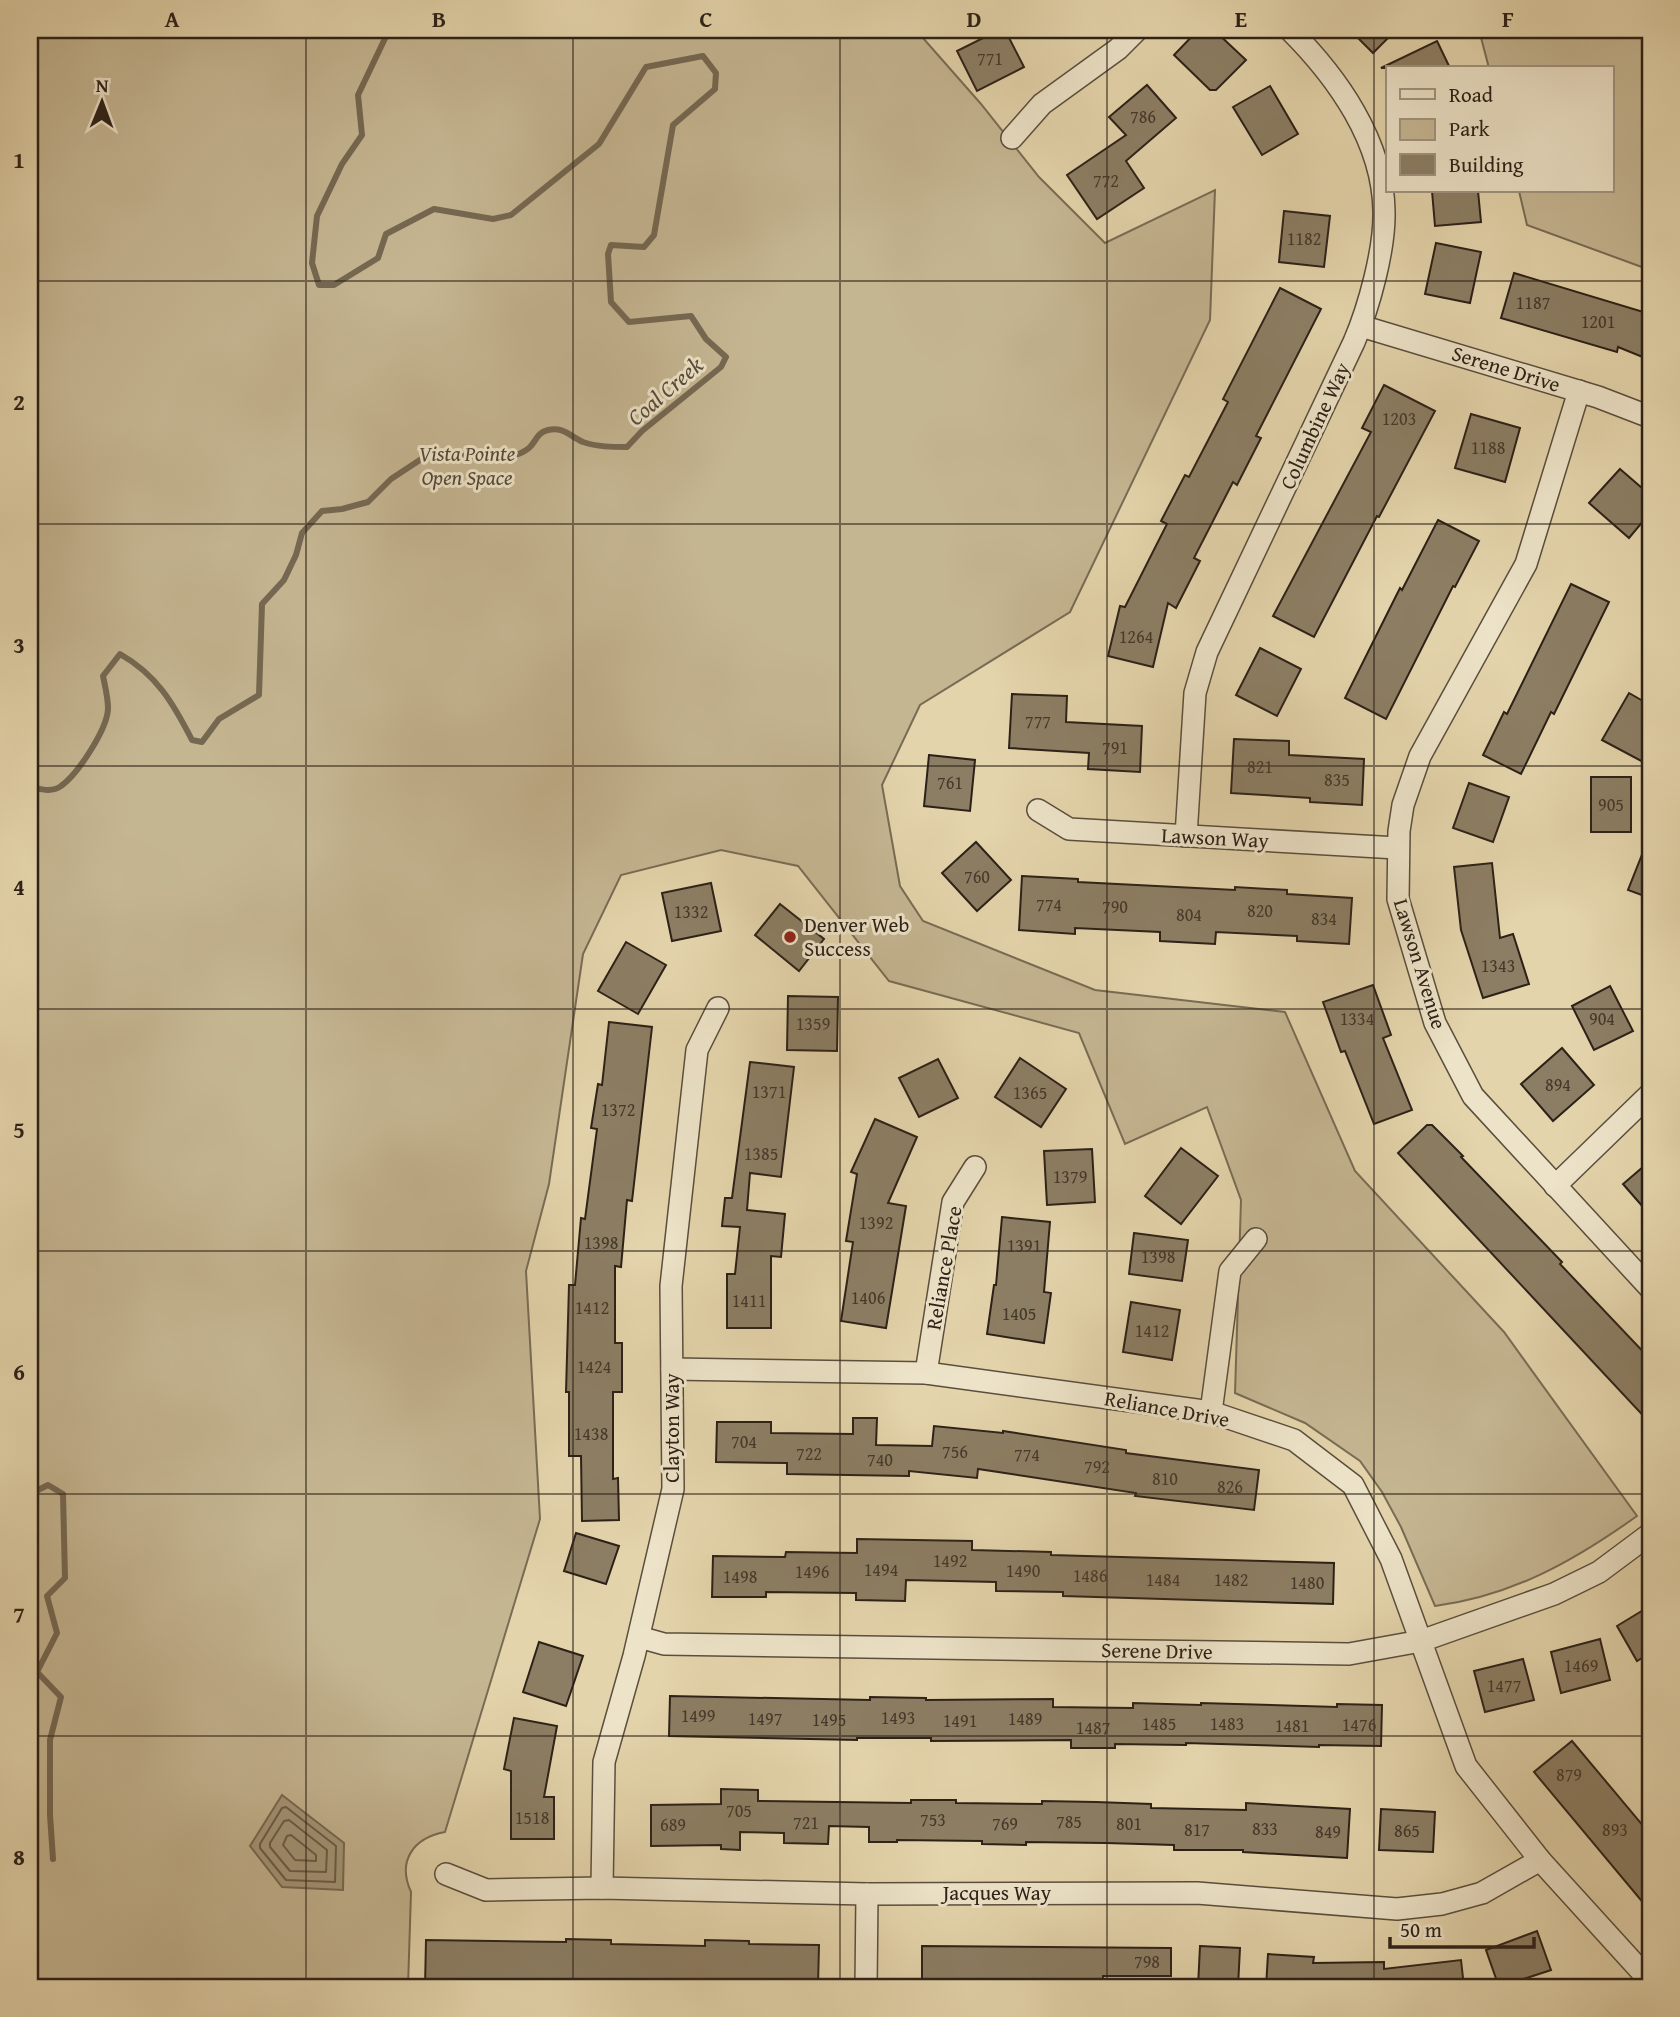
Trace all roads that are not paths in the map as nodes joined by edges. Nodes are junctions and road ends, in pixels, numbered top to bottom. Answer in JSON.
{"nodes":[{"id":1,"x":1137,"y":30,"type":"edge"},
{"id":2,"x":1290,"y":30,"type":"edge"},
{"id":3,"x":1012,"y":138,"type":"dead end"},
{"id":4,"x":1361,"y":326,"type":"junction"},
{"id":5,"x":1579,"y":391,"type":"junction"},
{"id":6,"x":1650,"y":416,"type":"edge"},
{"id":7,"x":1038,"y":810,"type":"dead end"},
{"id":8,"x":1186,"y":836,"type":"junction"},
{"id":9,"x":1397,"y":848,"type":"junction"},
{"id":10,"x":718,"y":1008,"type":"dead end"},
{"id":11,"x":1650,"y":1094,"type":"edge"},
{"id":12,"x":975,"y":1167,"type":"dead end"},
{"id":13,"x":1555,"y":1186,"type":"junction"},
{"id":14,"x":1256,"y":1239,"type":"dead end"},
{"id":15,"x":1650,"y":1288,"type":"edge"},
{"id":16,"x":672,"y":1369,"type":"junction"},
{"id":17,"x":926,"y":1373,"type":"junction"},
{"id":18,"x":1211,"y":1412,"type":"junction"},
{"id":19,"x":1650,"y":1534,"type":"edge"},
{"id":20,"x":639,"y":1637,"type":"junction"},
{"id":21,"x":1421,"y":1641,"type":"junction"},
{"id":22,"x":1540,"y":1860,"type":"junction"},
{"id":23,"x":446,"y":1874,"type":"dead end"},
{"id":24,"x":602,"y":1888,"type":"junction"},
{"id":25,"x":867,"y":1894,"type":"junction"},
{"id":26,"x":1650,"y":1981,"type":"edge"},
{"id":27,"x":867,"y":1986,"type":"edge"}],
"edges":[{"from":1,"to":3,"type":"street"},
{"from":2,"to":4,"type":"street","name":"Columbine Way"},
{"from":4,"to":5,"type":"street","name":"Serene Drive"},
{"from":4,"to":8,"type":"street","name":"Columbine Way"},
{"from":5,"to":6,"type":"street","name":"Serene Drive"},
{"from":5,"to":9,"type":"street","name":"Lawson Avenue"},
{"from":7,"to":8,"type":"street","name":"Lawson Way"},
{"from":8,"to":9,"type":"street","name":"Lawson Way"},
{"from":9,"to":13,"type":"street","name":"Lawson Avenue"},
{"from":10,"to":16,"type":"street","name":"Clayton Way"},
{"from":11,"to":13,"type":"street"},
{"from":12,"to":17,"type":"street","name":"Reliance Place"},
{"from":13,"to":15,"type":"street","name":"Lawson Avenue"},
{"from":14,"to":18,"type":"street"},
{"from":16,"to":17,"type":"street","name":"Reliance Drive"},
{"from":16,"to":20,"type":"street","name":"Clayton Way"},
{"from":17,"to":18,"type":"street","name":"Reliance Drive"},
{"from":18,"to":21,"type":"street","name":"Reliance Drive"},
{"from":19,"to":21,"type":"street","name":"Serene Drive"},
{"from":20,"to":21,"type":"street","name":"Serene Drive"},
{"from":20,"to":24,"type":"street","name":"Clayton Way"},
{"from":21,"to":22,"type":"street","name":"Reliance Drive"},
{"from":22,"to":25,"type":"street","name":"Jacques Way"},
{"from":22,"to":26,"type":"street","name":"Reliance Drive"},
{"from":23,"to":24,"type":"street","name":"Jacques Way"},
{"from":24,"to":25,"type":"street","name":"Jacques Way"},
{"from":25,"to":27,"type":"street"}]}
